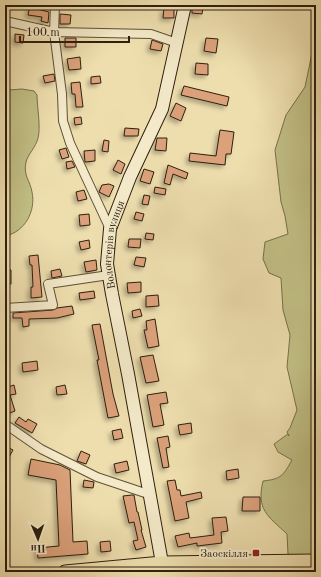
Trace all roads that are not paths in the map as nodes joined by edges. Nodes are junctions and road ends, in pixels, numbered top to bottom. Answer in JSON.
{"nodes":[{"id":1,"x":55,"y":5,"type":"edge"},
{"id":2,"x":185,"y":5,"type":"edge"},
{"id":3,"x":5,"y":21,"type":"edge"},
{"id":4,"x":54,"y":32,"type":"junction"},
{"id":5,"x":177,"y":43,"type":"junction"},
{"id":6,"x":110,"y":229,"type":"junction"},
{"id":7,"x":109,"y":275,"type":"junction"},
{"id":8,"x":5,"y":308,"type":"edge"},
{"id":9,"x":5,"y":424,"type":"edge"},
{"id":10,"x":151,"y":495,"type":"junction"},
{"id":11,"x":316,"y":561,"type":"edge"},
{"id":12,"x":163,"y":568,"type":"edge"},
{"id":13,"x":65,"y":572,"type":"edge"}],
"edges":[{"from":1,"to":4,"type":"street"},
{"from":2,"to":5,"type":"street","name":"Волонтерів вулиця"},
{"from":3,"to":4,"type":"street"},
{"from":4,"to":5,"type":"street"},
{"from":4,"to":6,"type":"street"},
{"from":5,"to":6,"type":"street","name":"Волонтерів вулиця"},
{"from":6,"to":7,"type":"street","name":"Волонтерів вулиця"},
{"from":7,"to":8,"type":"street"},
{"from":7,"to":10,"type":"street","name":"Волонтерів вулиця"},
{"from":9,"to":10,"type":"street"},
{"from":10,"to":12,"type":"street","name":"Волонтерів вулиця"},
{"from":11,"to":12,"type":"main road"},
{"from":12,"to":13,"type":"main road"}]}
